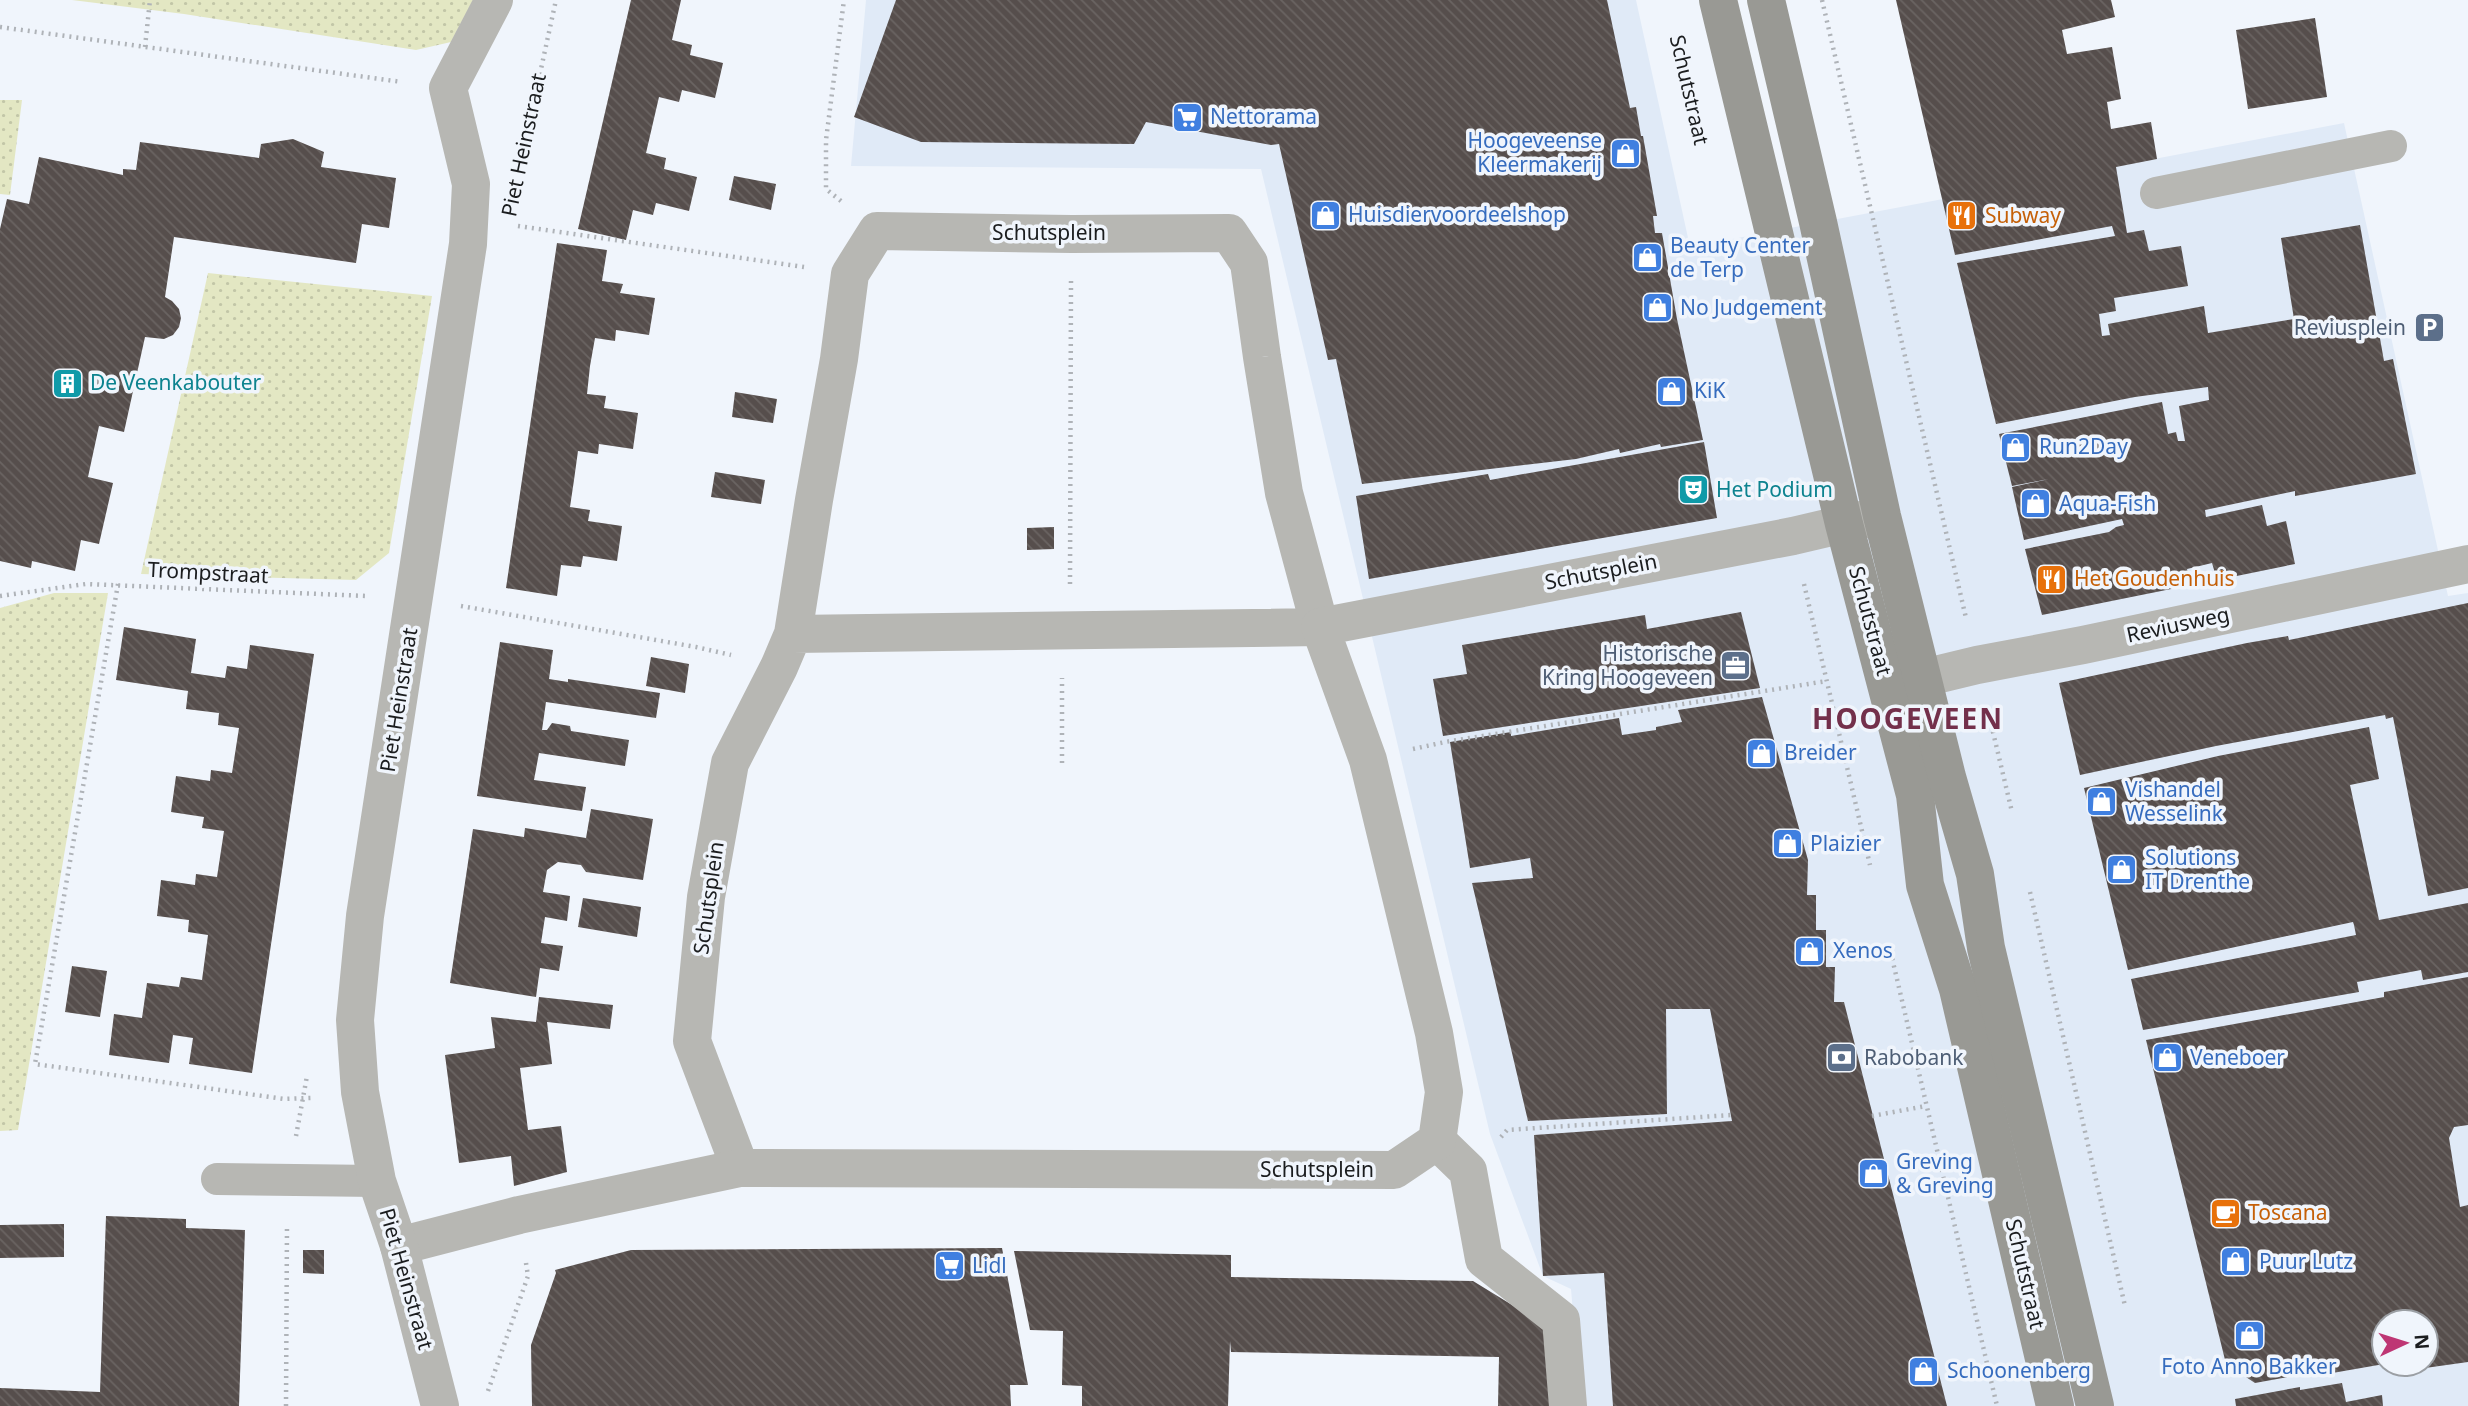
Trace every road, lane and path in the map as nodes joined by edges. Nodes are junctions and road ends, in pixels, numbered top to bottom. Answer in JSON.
{"nodes":[{"id":1,"x":150,"y":0,"type":"edge"},
{"id":2,"x":494,"y":0,"type":"edge"},
{"id":3,"x":556,"y":0,"type":"edge"},
{"id":4,"x":844,"y":0,"type":"edge"},
{"id":5,"x":1718,"y":0,"type":"edge"},
{"id":6,"x":1766,"y":0,"type":"edge"},
{"id":7,"x":0,"y":27,"type":"edge"},
{"id":8,"x":145,"y":47,"type":"junction"},
{"id":9,"x":448,"y":88,"type":"junction"},
{"id":10,"x":2391,"y":146,"type":"dead end"},
{"id":11,"x":519,"y":172,"type":"dead end"},
{"id":12,"x":2156,"y":192,"type":"dead end"},
{"id":13,"x":508,"y":224,"type":"dead end"},
{"id":14,"x":877,"y":231,"type":"junction"},
{"id":15,"x":1072,"y":234,"type":"junction"},
{"id":16,"x":850,"y":274,"type":"junction"},
{"id":17,"x":1882,"y":516,"type":"junction"},
{"id":18,"x":1844,"y":524,"type":"junction"},
{"id":19,"x":1793,"y":536,"type":"junction"},
{"id":20,"x":2468,"y":564,"type":"edge"},
{"id":21,"x":118,"y":584,"type":"junction"},
{"id":22,"x":0,"y":596,"type":"edge"},
{"id":23,"x":415,"y":597,"type":"junction"},
{"id":24,"x":1320,"y":627,"type":"junction"},
{"id":25,"x":1070,"y":631,"type":"junction"},
{"id":26,"x":786,"y":651,"type":"junction"},
{"id":27,"x":1827,"y":681,"type":"junction"},
{"id":28,"x":1905,"y":682,"type":"junction"},
{"id":29,"x":1445,"y":742,"type":"dead end"},
{"id":30,"x":1062,"y":763,"type":"dead end"},
{"id":31,"x":1871,"y":868,"type":"dead end"},
{"id":32,"x":1886,"y":933,"type":"dead end"},
{"id":33,"x":360,"y":1092,"type":"junction"},
{"id":34,"x":1926,"y":1106,"type":"junction"},
{"id":35,"x":1731,"y":1115,"type":"dead end"},
{"id":36,"x":1872,"y":1116,"type":"dead end"},
{"id":37,"x":1437,"y":1141,"type":"junction"},
{"id":38,"x":740,"y":1168,"type":"junction"},
{"id":39,"x":1468,"y":1171,"type":"junction"},
{"id":40,"x":217,"y":1179,"type":"dead end"},
{"id":41,"x":377,"y":1181,"type":"junction"},
{"id":42,"x":519,"y":1215,"type":"junction"},
{"id":43,"x":398,"y":1246,"type":"junction"},
{"id":44,"x":483,"y":1379,"type":"dead end"},
{"id":45,"x":488,"y":1391,"type":"junction"},
{"id":46,"x":489,"y":1399,"type":"dead end"},
{"id":47,"x":440,"y":1406,"type":"edge"},
{"id":48,"x":1568,"y":1406,"type":"edge"},
{"id":49,"x":1997,"y":1406,"type":"edge"},
{"id":50,"x":2055,"y":1406,"type":"edge"},
{"id":51,"x":2095,"y":1406,"type":"edge"}],
"edges":[{"from":1,"to":8,"type":"path"},
{"from":2,"to":9,"type":"street"},
{"from":3,"to":11,"type":"path","name":"Piet Heinstraat"},
{"from":4,"to":14,"type":"path"},
{"from":5,"to":18,"type":"main road","name":"Schutstraat"},
{"from":6,"to":17,"type":"main road","name":"Schutstraat"},
{"from":7,"to":8,"type":"path"},
{"from":8,"to":9,"type":"path"},
{"from":9,"to":23,"type":"street","name":"Piet Heinstraat"},
{"from":10,"to":12,"type":"lane"},
{"from":13,"to":16,"type":"path"},
{"from":14,"to":15,"type":"street","name":"Schutsplein"},
{"from":14,"to":16,"type":"street","name":"Schutsplein"},
{"from":15,"to":24,"type":"street","name":"Schutsplein"},
{"from":15,"to":25,"type":"path"},
{"from":16,"to":26,"type":"street","name":"Schutsplein"},
{"from":17,"to":18,"type":"street","name":"Schutsplein"},
{"from":17,"to":28,"type":"main road","name":"Schutstraat"},
{"from":18,"to":19,"type":"street","name":"Schutsplein"},
{"from":18,"to":28,"type":"main road","name":"Schutstraat"},
{"from":19,"to":24,"type":"street","name":"Schutsplein"},
{"from":19,"to":27,"type":"path"},
{"from":20,"to":28,"type":"street","name":"Reviusweg"},
{"from":21,"to":22,"type":"path","name":"Trompstraat"},
{"from":21,"to":23,"type":"path","name":"Trompstraat"},
{"from":21,"to":33,"type":"path"},
{"from":23,"to":26,"type":"path","name":"Trompstraat"},
{"from":23,"to":33,"type":"street","name":"Piet Heinstraat"},
{"from":24,"to":25,"type":"street","name":"Schutsplein"},
{"from":24,"to":37,"type":"street","name":"Schutsplein"},
{"from":25,"to":26,"type":"street","name":"Schutsplein"},
{"from":25,"to":30,"type":"path"},
{"from":26,"to":38,"type":"street","name":"Schutsplein"},
{"from":27,"to":29,"type":"path"},
{"from":27,"to":31,"type":"path"},
{"from":28,"to":50,"type":"main road","name":"Schutstraat"},
{"from":28,"to":51,"type":"main road","name":"Schutstraat"},
{"from":32,"to":34,"type":"path"},
{"from":33,"to":41,"type":"street","name":"Piet Heinstraat"},
{"from":34,"to":36,"type":"path"},
{"from":34,"to":49,"type":"path"},
{"from":35,"to":39,"type":"path"},
{"from":37,"to":38,"type":"street","name":"Schutsplein"},
{"from":37,"to":39,"type":"street"},
{"from":38,"to":42,"type":"street","name":"Schutsplein"},
{"from":39,"to":48,"type":"street"},
{"from":40,"to":41,"type":"lane"},
{"from":41,"to":43,"type":"street","name":"Piet Heinstraat"},
{"from":42,"to":43,"type":"street","name":"Schutsplein"},
{"from":42,"to":45,"type":"path"},
{"from":43,"to":47,"type":"street","name":"Piet Heinstraat"},
{"from":44,"to":45,"type":"path"},
{"from":45,"to":46,"type":"path"}]}
